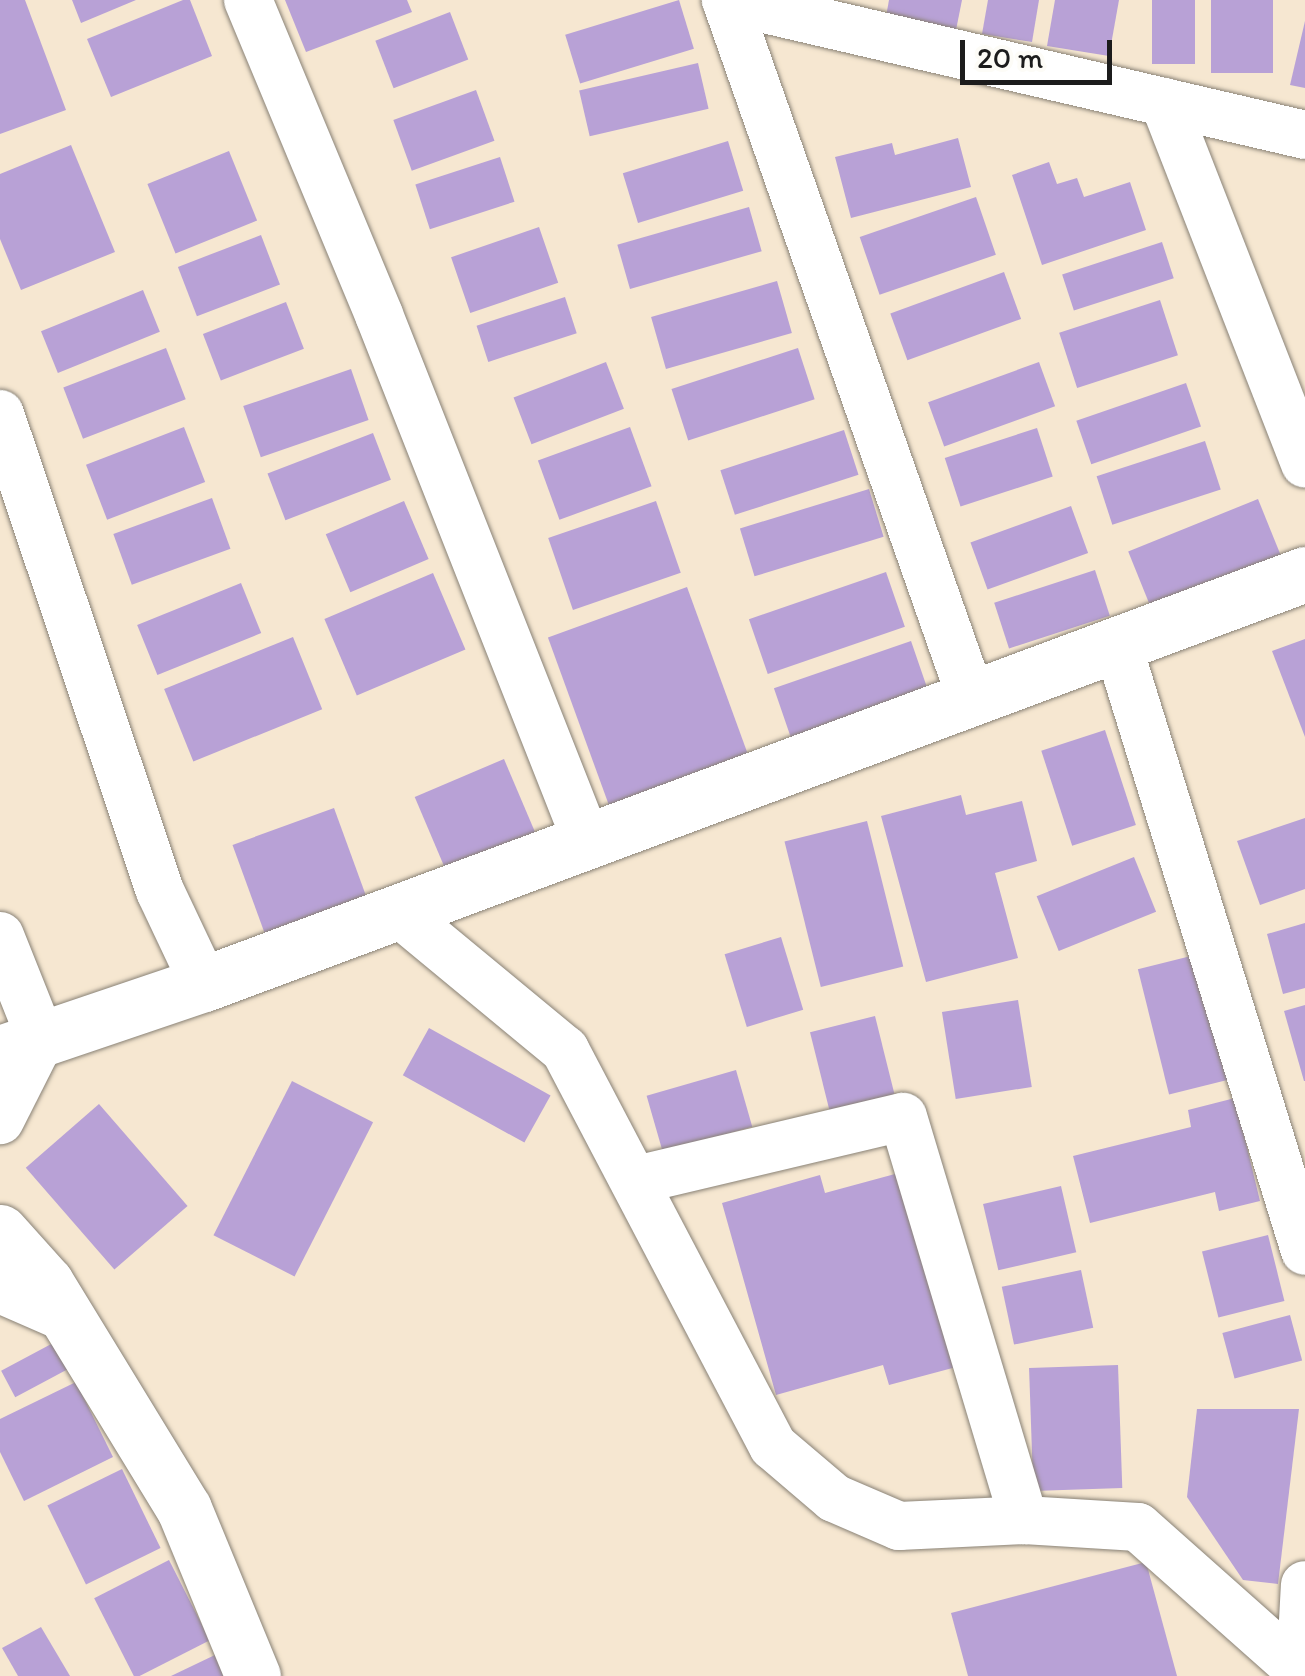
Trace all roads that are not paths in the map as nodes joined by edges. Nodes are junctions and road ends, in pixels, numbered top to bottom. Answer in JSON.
{"nodes":[{"id":1,"x":248,"y":0,"type":"edge"},
{"id":2,"x":726,"y":0,"type":"edge"},
{"id":3,"x":1164,"y":102,"type":"junction"},
{"id":4,"x":1305,"y":134,"type":"edge"},
{"id":5,"x":0,"y":414,"type":"edge"},
{"id":6,"x":1305,"y":464,"type":"edge"},
{"id":7,"x":1305,"y":574,"type":"edge"},
{"id":8,"x":1118,"y":646,"type":"junction"},
{"id":9,"x":972,"y":700,"type":"junction"},
{"id":10,"x":587,"y":842,"type":"junction"},
{"id":11,"x":398,"y":912,"type":"junction"},
{"id":12,"x":0,"y":936,"type":"edge"},
{"id":13,"x":204,"y":984,"type":"junction"},
{"id":14,"x":21,"y":1046,"type":"edge"},
{"id":15,"x":0,"y":1120,"type":"edge"},
{"id":16,"x":636,"y":1180,"type":"junction"},
{"id":17,"x":0,"y":1232,"type":"edge"},
{"id":18,"x":1305,"y":1251,"type":"edge"},
{"id":19,"x":0,"y":1289,"type":"edge"},
{"id":20,"x":69,"y":1320,"type":"junction"},
{"id":21,"x":1024,"y":1520,"type":"junction"},
{"id":22,"x":1305,"y":1585,"type":"edge"},
{"id":23,"x":1299,"y":1673,"type":"edge"},
{"id":24,"x":254,"y":1676,"type":"edge"}],
"edges":[{"from":1,"to":10,"type":"street"},
{"from":2,"to":3,"type":"street"},
{"from":2,"to":9,"type":"street"},
{"from":3,"to":4,"type":"street"},
{"from":3,"to":6,"type":"street"},
{"from":5,"to":13,"type":"street"},
{"from":7,"to":8,"type":"street"},
{"from":8,"to":9,"type":"street"},
{"from":8,"to":18,"type":"street"},
{"from":9,"to":10,"type":"street"},
{"from":10,"to":11,"type":"street"},
{"from":11,"to":13,"type":"street"},
{"from":11,"to":16,"type":"street"},
{"from":12,"to":14,"type":"street"},
{"from":13,"to":14,"type":"street"},
{"from":14,"to":15,"type":"street"},
{"from":16,"to":21,"type":"street"},
{"from":16,"to":21,"type":"street"},
{"from":17,"to":20,"type":"street"},
{"from":19,"to":20,"type":"street"},
{"from":20,"to":24,"type":"street"},
{"from":21,"to":23,"type":"street"},
{"from":22,"to":23,"type":"street"}]}
